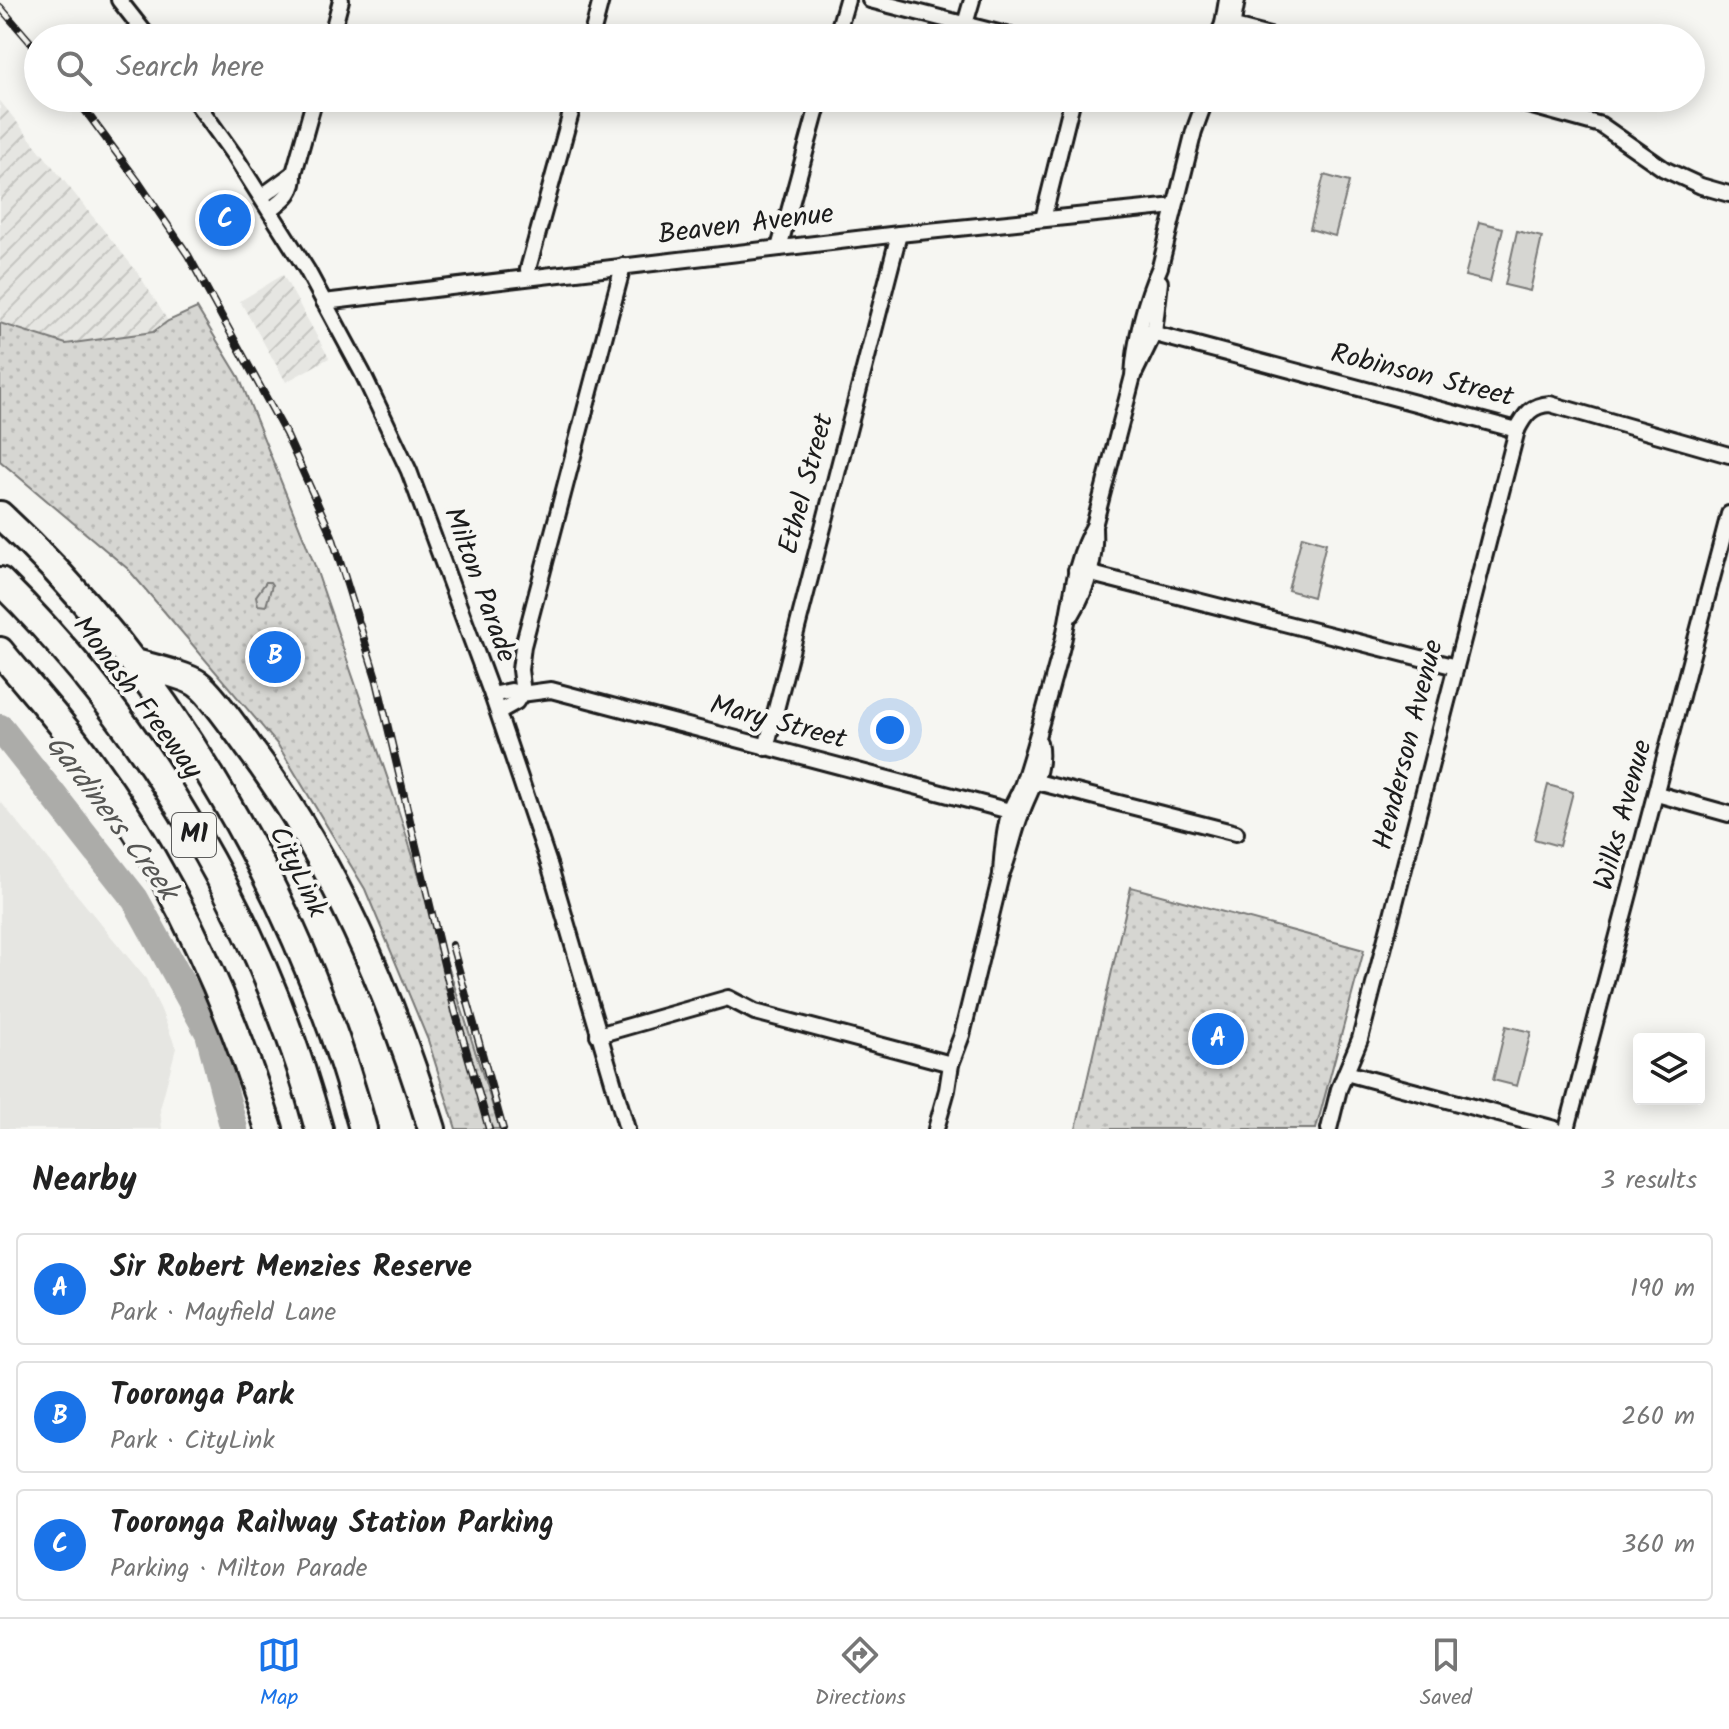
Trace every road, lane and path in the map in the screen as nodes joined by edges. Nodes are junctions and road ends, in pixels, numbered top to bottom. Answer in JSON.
{"nodes":[{"id":1,"x":119,"y":0,"type":"edge"},
{"id":2,"x":341,"y":0,"type":"edge"},
{"id":3,"x":601,"y":0,"type":"edge"},
{"id":4,"x":847,"y":0,"type":"edge"},
{"id":5,"x":870,"y":0,"type":"edge"},
{"id":6,"x":972,"y":0,"type":"edge"},
{"id":7,"x":1227,"y":0,"type":"edge"},
{"id":8,"x":1237,"y":0,"type":"edge"},
{"id":9,"x":138,"y":24,"type":"edge"},
{"id":10,"x":335,"y":24,"type":"edge"},
{"id":11,"x":595,"y":24,"type":"edge"},
{"id":12,"x":840,"y":24,"type":"edge"},
{"id":13,"x":965,"y":24,"type":"joint"},
{"id":14,"x":1226,"y":24,"type":"edge"},
{"id":15,"x":1229,"y":24,"type":"edge"},
{"id":16,"x":203,"y":112,"type":"edge"},
{"id":17,"x":311,"y":112,"type":"edge"},
{"id":18,"x":571,"y":112,"type":"edge"},
{"id":19,"x":816,"y":112,"type":"edge"},
{"id":20,"x":1070,"y":112,"type":"edge"},
{"id":21,"x":1195,"y":112,"type":"edge"},
{"id":22,"x":1201,"y":112,"type":"edge"},
{"id":23,"x":1554,"y":112,"type":"edge"},
{"id":24,"x":1194,"y":131,"type":"junction"},
{"id":25,"x":1729,"y":194,"type":"edge"},
{"id":26,"x":266,"y":204,"type":"junction"},
{"id":27,"x":1175,"y":206,"type":"junction"},
{"id":28,"x":1043,"y":219,"type":"junction"},
{"id":29,"x":899,"y":234,"type":"junction"},
{"id":30,"x":779,"y":248,"type":"junction"},
{"id":31,"x":623,"y":266,"type":"junction"},
{"id":32,"x":529,"y":277,"type":"junction"},
{"id":33,"x":324,"y":302,"type":"junction"},
{"id":34,"x":1147,"y":332,"type":"junction"},
{"id":35,"x":1517,"y":430,"type":"junction"},
{"id":36,"x":1729,"y":455,"type":"edge"},
{"id":37,"x":1729,"y":514,"type":"edge"},
{"id":38,"x":0,"y":515,"type":"edge"},
{"id":39,"x":1724,"y":559,"type":"edge"},
{"id":40,"x":1083,"y":572,"type":"junction"},
{"id":41,"x":0,"y":581,"type":"edge"},
{"id":42,"x":0,"y":651,"type":"edge"},
{"id":43,"x":135,"y":663,"type":"junction"},
{"id":44,"x":1456,"y":667,"type":"junction"},
{"id":45,"x":522,"y":694,"type":"junction"},
{"id":46,"x":492,"y":695,"type":"junction"},
{"id":47,"x":498,"y":712,"type":"junction"},
{"id":48,"x":766,"y":748,"type":"junction"},
{"id":49,"x":1031,"y":780,"type":"junction"},
{"id":50,"x":1657,"y":794,"type":"junction"},
{"id":51,"x":1015,"y":813,"type":"junction"},
{"id":52,"x":1729,"y":814,"type":"edge"},
{"id":53,"x":1236,"y":833,"type":"dead end"},
{"id":54,"x":598,"y":1035,"type":"junction"},
{"id":55,"x":947,"y":1063,"type":"junction"},
{"id":56,"x":1346,"y":1073,"type":"junction"},
{"id":57,"x":938,"y":1122,"type":"edge"},
{"id":58,"x":269,"y":1129,"type":"edge"},
{"id":59,"x":319,"y":1129,"type":"edge"},
{"id":60,"x":363,"y":1129,"type":"edge"},
{"id":61,"x":432,"y":1129,"type":"edge"},
{"id":62,"x":627,"y":1129,"type":"edge"},
{"id":63,"x":1329,"y":1129,"type":"edge"},
{"id":64,"x":1555,"y":1129,"type":"edge"},
{"id":65,"x":1567,"y":1129,"type":"edge"}],
"edges":[{"from":1,"to":9,"type":"street"},
{"from":2,"to":10,"type":"street"},
{"from":3,"to":11,"type":"street"},
{"from":4,"to":12,"type":"street"},
{"from":5,"to":13,"type":"street"},
{"from":6,"to":13,"type":"street"},
{"from":7,"to":14,"type":"street"},
{"from":8,"to":15,"type":"street"},
{"from":16,"to":26,"type":"street","name":"Milton Parade"},
{"from":17,"to":26,"type":"street"},
{"from":18,"to":32,"type":"street"},
{"from":19,"to":30,"type":"street"},
{"from":20,"to":28,"type":"street"},
{"from":21,"to":24,"type":"street"},
{"from":22,"to":24,"type":"street"},
{"from":23,"to":25,"type":"street"},
{"from":24,"to":27,"type":"street"},
{"from":26,"to":33,"type":"street","name":"Milton Parade"},
{"from":27,"to":28,"type":"street","name":"Beaven Avenue"},
{"from":27,"to":34,"type":"street"},
{"from":28,"to":29,"type":"street","name":"Beaven Avenue"},
{"from":29,"to":30,"type":"street","name":"Beaven Avenue"},
{"from":29,"to":48,"type":"street","name":"Ethel Street"},
{"from":30,"to":31,"type":"street","name":"Beaven Avenue"},
{"from":31,"to":32,"type":"street","name":"Beaven Avenue"},
{"from":31,"to":45,"type":"street"},
{"from":32,"to":33,"type":"street","name":"Beaven Avenue"},
{"from":33,"to":46,"type":"street","name":"Milton Parade"},
{"from":34,"to":35,"type":"street","name":"Robinson Street"},
{"from":34,"to":40,"type":"street"},
{"from":35,"to":36,"type":"street","name":"Robinson Street"},
{"from":35,"to":44,"type":"street","name":"Henderson Avenue"},
{"from":37,"to":39,"type":"street","name":"Wilks Avenue"},
{"from":38,"to":43,"type":"highway","name":"Monash Freeway","number":"M1"},
{"from":39,"to":50,"type":"street","name":"Wilks Avenue"},
{"from":40,"to":44,"type":"street"},
{"from":40,"to":49,"type":"street"},
{"from":41,"to":59,"type":"highway","name":"Monash Freeway","number":"M1"},
{"from":42,"to":58,"type":"highway"},
{"from":43,"to":60,"type":"highway","name":"CityLink","number":"M1"},
{"from":43,"to":61,"type":"highway"},
{"from":44,"to":56,"type":"street","name":"Henderson Avenue"},
{"from":45,"to":46,"type":"street","name":"Mary Street"},
{"from":45,"to":47,"type":"street"},
{"from":45,"to":48,"type":"street","name":"Mary Street"},
{"from":46,"to":47,"type":"street","name":"Milton Parade"},
{"from":47,"to":54,"type":"street","name":"Milton Parade"},
{"from":48,"to":51,"type":"street","name":"Mary Street"},
{"from":49,"to":51,"type":"street"},
{"from":49,"to":53,"type":"street"},
{"from":50,"to":52,"type":"street"},
{"from":50,"to":65,"type":"street","name":"Wilks Avenue"},
{"from":51,"to":55,"type":"street"},
{"from":54,"to":55,"type":"street"},
{"from":54,"to":62,"type":"street","name":"Milton Parade"},
{"from":55,"to":57,"type":"street"},
{"from":56,"to":63,"type":"street","name":"Henderson Avenue"},
{"from":56,"to":64,"type":"street"}]}
